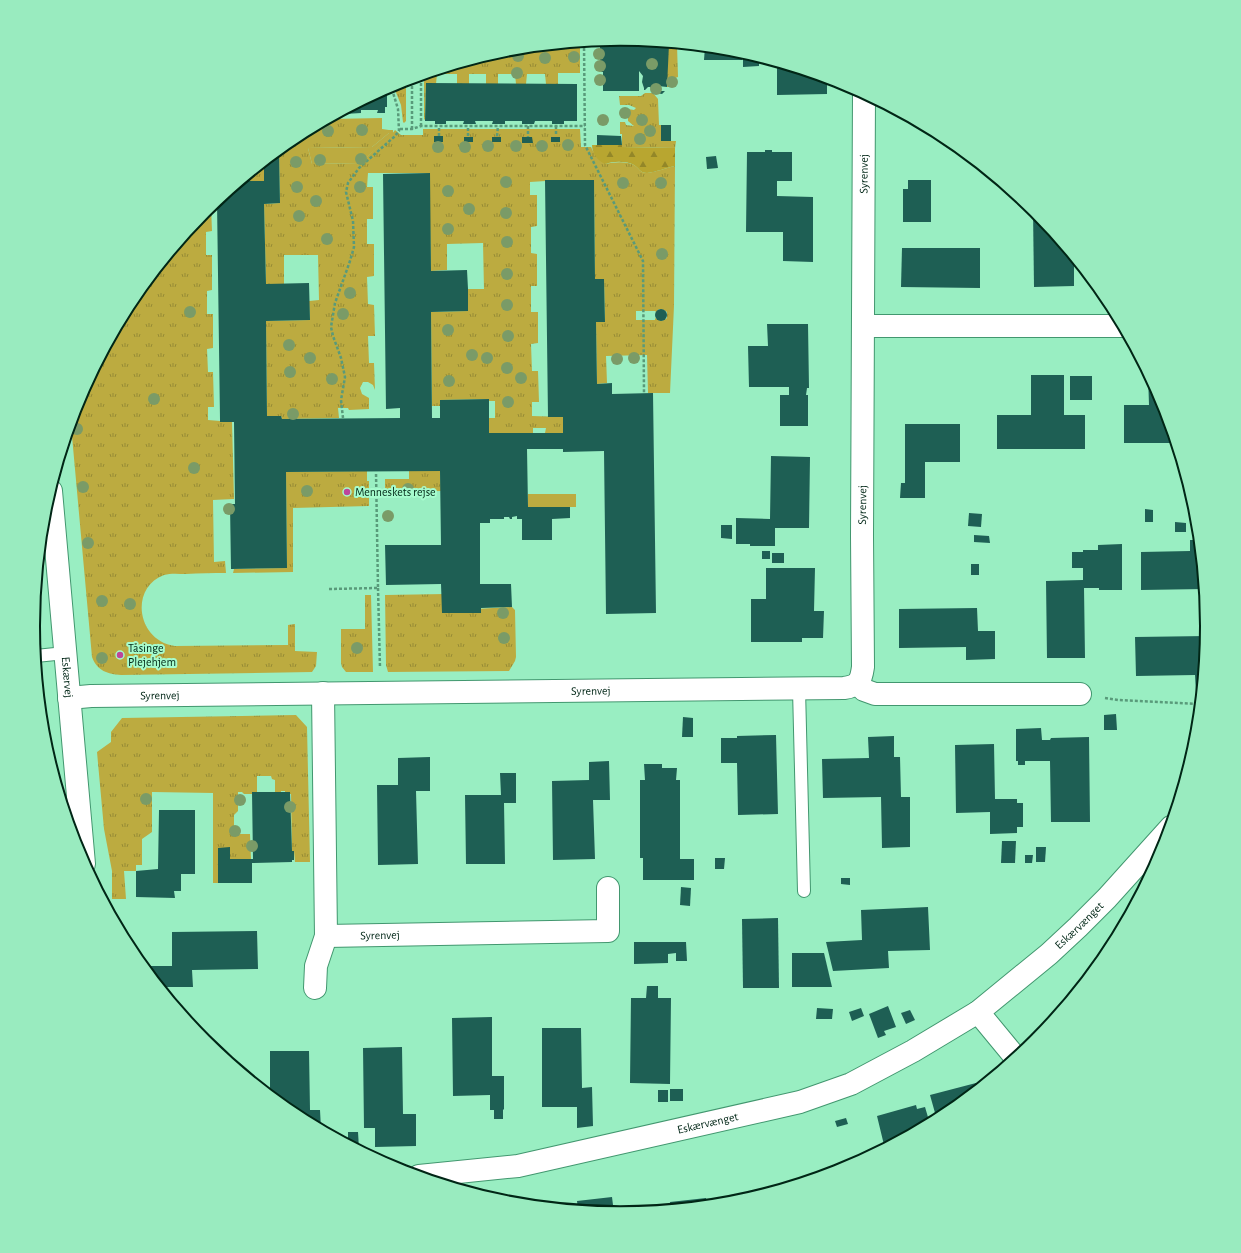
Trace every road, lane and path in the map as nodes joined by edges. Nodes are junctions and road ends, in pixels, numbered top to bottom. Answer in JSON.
{"nodes":[{"id":1,"x":583,"y":47,"type":"edge"},
{"id":2,"x":421,"y":82,"type":"edge"},
{"id":3,"x":412,"y":85,"type":"edge"},
{"id":4,"x":393,"y":92,"type":"edge"},
{"id":5,"x":864,"y":100,"type":"edge"},
{"id":6,"x":421,"y":126,"type":"junction"},
{"id":7,"x":439,"y":126,"type":"junction"},
{"id":8,"x":468,"y":126,"type":"junction"},
{"id":9,"x":498,"y":126,"type":"junction"},
{"id":10,"x":528,"y":126,"type":"junction"},
{"id":11,"x":556,"y":126,"type":"junction"},
{"id":12,"x":585,"y":126,"type":"junction"},
{"id":13,"x":400,"y":129,"type":"junction"},
{"id":14,"x":412,"y":129,"type":"junction"},
{"id":15,"x":439,"y":136,"type":"dead end"},
{"id":16,"x":468,"y":136,"type":"dead end"},
{"id":17,"x":497,"y":136,"type":"dead end"},
{"id":18,"x":556,"y":136,"type":"dead end"},
{"id":19,"x":528,"y":137,"type":"dead end"},
{"id":20,"x":863,"y":326,"type":"junction"},
{"id":21,"x":1117,"y":326,"type":"edge"},
{"id":22,"x":644,"y":393,"type":"dead end"},
{"id":23,"x":343,"y":418,"type":"dead end"},
{"id":24,"x":376,"y":472,"type":"dead end"},
{"id":25,"x":52,"y":507,"type":"edge"},
{"id":26,"x":378,"y":588,"type":"junction"},
{"id":27,"x":329,"y":589,"type":"dead end"},
{"id":28,"x":379,"y":642,"type":"dead end"},
{"id":29,"x":65,"y":653,"type":"junction"},
{"id":30,"x":41,"y":656,"type":"edge"},
{"id":31,"x":858,"y":683,"type":"junction"},
{"id":32,"x":799,"y":689,"type":"junction"},
{"id":33,"x":323,"y":693,"type":"junction"},
{"id":34,"x":1080,"y":694,"type":"dead end"},
{"id":35,"x":69,"y":698,"type":"junction"},
{"id":36,"x":1118,"y":700,"type":"dead end"},
{"id":37,"x":1196,"y":704,"type":"edge"},
{"id":38,"x":1161,"y":837,"type":"edge"},
{"id":39,"x":82,"y":844,"type":"edge"},
{"id":40,"x":608,"y":888,"type":"dead end"},
{"id":41,"x":804,"y":891,"type":"dead end"},
{"id":42,"x":326,"y":936,"type":"junction"},
{"id":43,"x":316,"y":988,"type":"dead end"},
{"id":44,"x":978,"y":1012,"type":"junction"},
{"id":45,"x":1013,"y":1054,"type":"edge"},
{"id":46,"x":431,"y":1175,"type":"edge"}],
"edges":[{"from":1,"to":12,"type":"path"},
{"from":2,"to":6,"type":"path"},
{"from":3,"to":14,"type":"path"},
{"from":4,"to":13,"type":"path"},
{"from":5,"to":20,"type":"street","name":"Syrenvej"},
{"from":6,"to":7,"type":"path"},
{"from":6,"to":14,"type":"path"},
{"from":7,"to":8,"type":"path"},
{"from":7,"to":15,"type":"path"},
{"from":8,"to":9,"type":"path"},
{"from":8,"to":16,"type":"path"},
{"from":9,"to":10,"type":"path"},
{"from":9,"to":17,"type":"path"},
{"from":10,"to":11,"type":"path"},
{"from":10,"to":19,"type":"path"},
{"from":11,"to":12,"type":"path"},
{"from":11,"to":18,"type":"path"},
{"from":12,"to":22,"type":"path"},
{"from":13,"to":14,"type":"path"},
{"from":13,"to":23,"type":"path"},
{"from":20,"to":21,"type":"street"},
{"from":20,"to":31,"type":"street","name":"Syrenvej"},
{"from":24,"to":26,"type":"path"},
{"from":25,"to":29,"type":"street","name":"Eskærvej"},
{"from":26,"to":27,"type":"path"},
{"from":26,"to":28,"type":"path"},
{"from":29,"to":30,"type":"lane"},
{"from":29,"to":35,"type":"street","name":"Eskærvej"},
{"from":31,"to":32,"type":"street","name":"Syrenvej"},
{"from":31,"to":34,"type":"street"},
{"from":32,"to":33,"type":"street","name":"Syrenvej"},
{"from":32,"to":41,"type":"lane"},
{"from":33,"to":35,"type":"street","name":"Syrenvej"},
{"from":33,"to":42,"type":"street"},
{"from":35,"to":39,"type":"street","name":"Eskærvej"},
{"from":36,"to":37,"type":"path"},
{"from":38,"to":44,"type":"street","name":"Eskærvænget"},
{"from":40,"to":42,"type":"street","name":"Syrenvej"},
{"from":42,"to":43,"type":"street"},
{"from":44,"to":45,"type":"street"},
{"from":44,"to":46,"type":"street","name":"Eskærvænget"}]}
